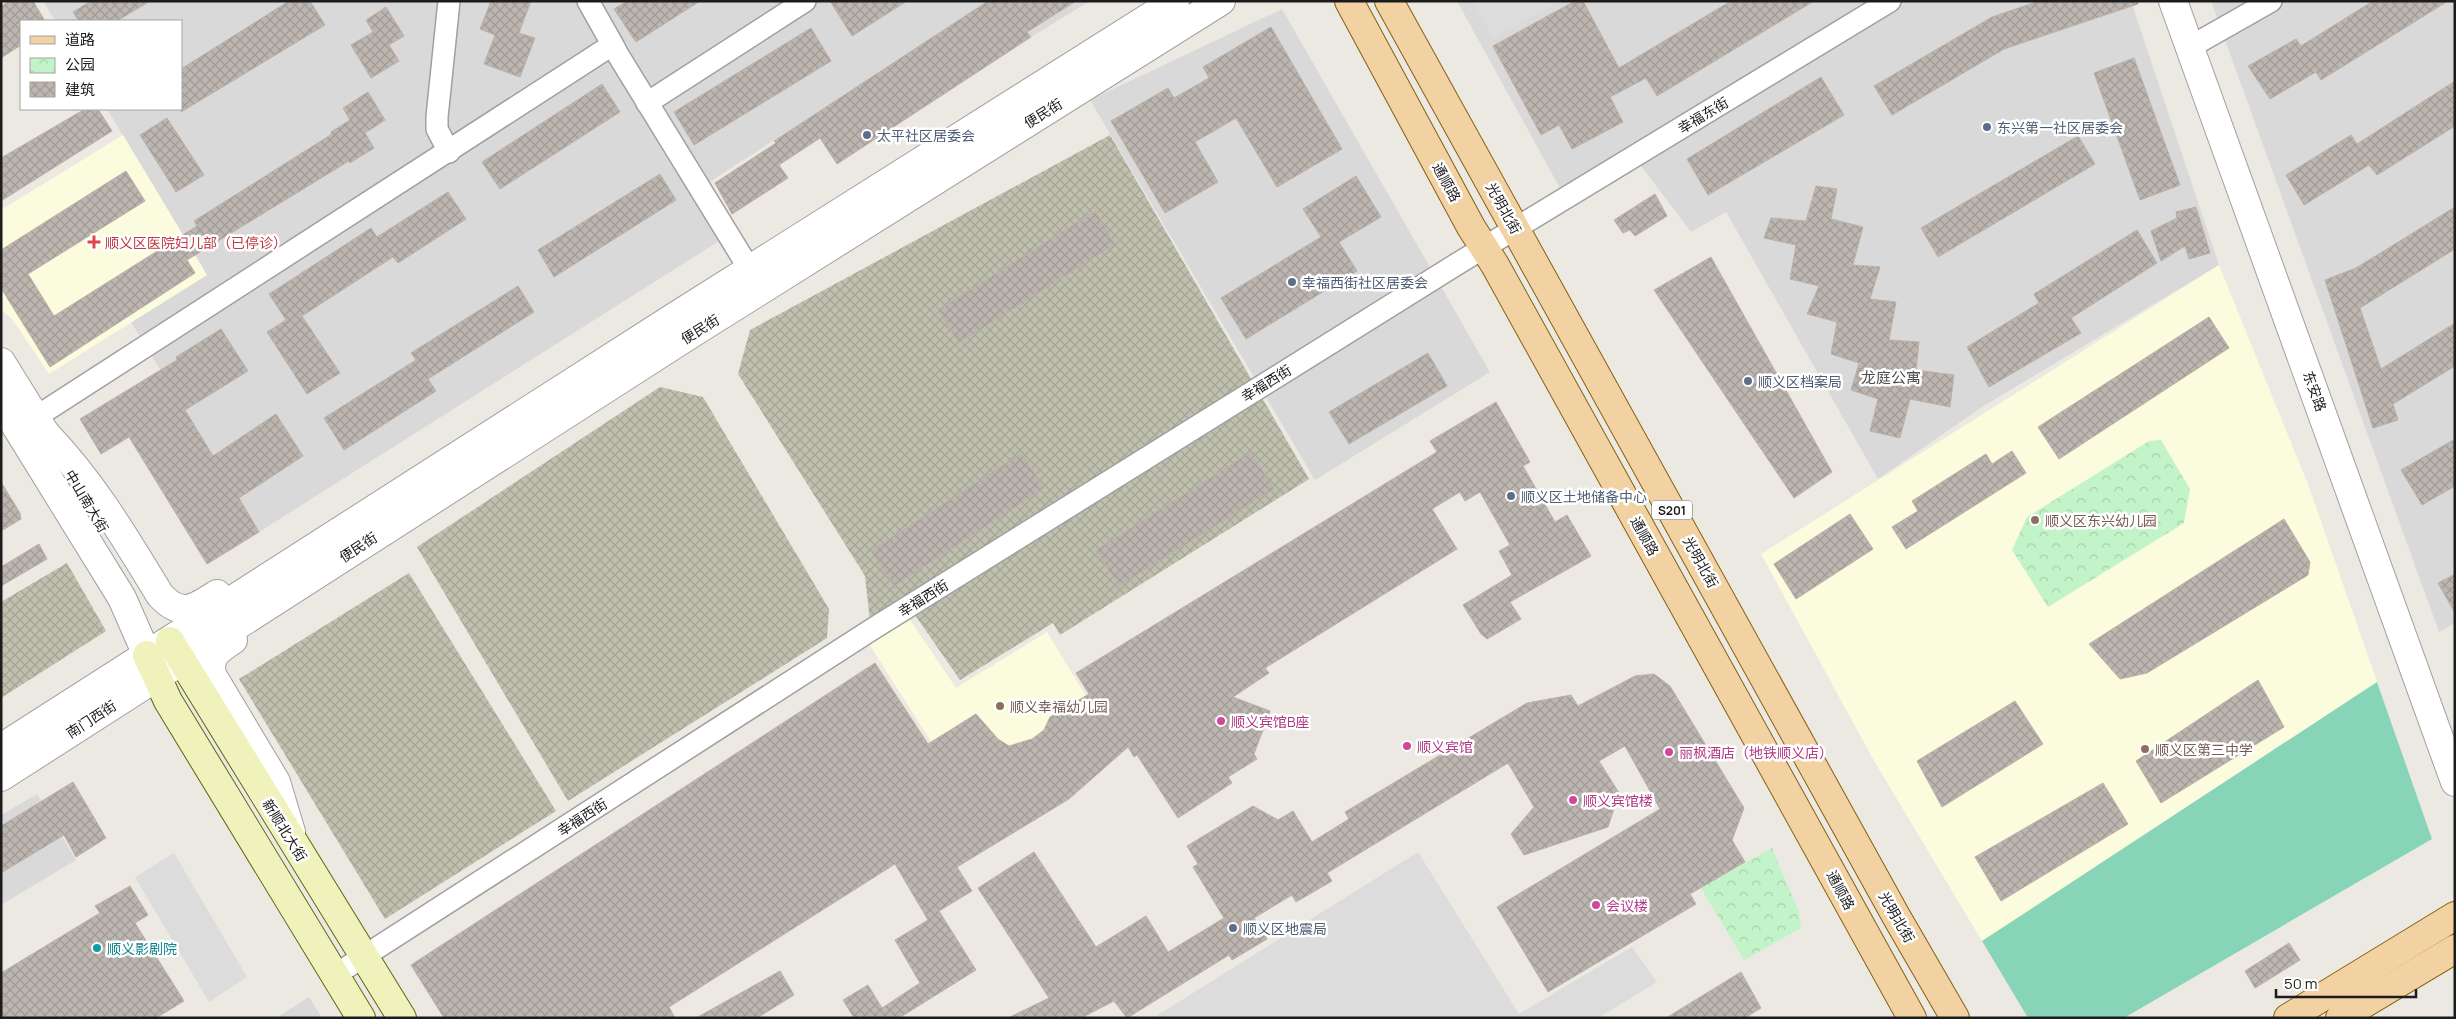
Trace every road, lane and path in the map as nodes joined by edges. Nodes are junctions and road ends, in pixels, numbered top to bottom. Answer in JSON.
{"nodes":[{"id":1,"x":449,"y":1,"type":"edge"},
{"id":2,"x":588,"y":1,"type":"edge"},
{"id":3,"x":806,"y":1,"type":"edge"},
{"id":4,"x":1175,"y":1,"type":"edge"},
{"id":5,"x":1221,"y":1,"type":"edge"},
{"id":6,"x":1349,"y":1,"type":"edge"},
{"id":7,"x":1389,"y":1,"type":"edge"},
{"id":8,"x":1890,"y":1,"type":"edge"},
{"id":9,"x":2173,"y":1,"type":"edge"},
{"id":10,"x":2271,"y":1,"type":"edge"},
{"id":11,"x":2190,"y":47,"type":"junction"},
{"id":12,"x":615,"y":49,"type":"junction"},
{"id":13,"x":647,"y":103,"type":"junction"},
{"id":14,"x":449,"y":152,"type":"junction"},
{"id":15,"x":1516,"y":230,"type":"junction"},
{"id":16,"x":1486,"y":248,"type":"junction"},
{"id":17,"x":750,"y":270,"type":"junction"},
{"id":18,"x":1,"y":362,"type":"edge"},
{"id":19,"x":1,"y":402,"type":"edge"},
{"id":20,"x":41,"y":425,"type":"junction"},
{"id":21,"x":387,"y":501,"type":"junction"},
{"id":22,"x":387,"y":528,"type":"junction"},
{"id":23,"x":122,"y":598,"type":"junction"},
{"id":24,"x":176,"y":652,"type":"junction"},
{"id":25,"x":152,"y":666,"type":"junction"},
{"id":26,"x":1,"y":735,"type":"edge"},
{"id":27,"x":1,"y":748,"type":"edge"},
{"id":28,"x":1,"y":777,"type":"edge"},
{"id":29,"x":2455,"y":782,"type":"edge"},
{"id":30,"x":1,"y":785,"type":"edge"},
{"id":31,"x":293,"y":843,"type":"junction"},
{"id":32,"x":264,"y":858,"type":"junction"},
{"id":33,"x":2455,"y":916,"type":"edge"},
{"id":34,"x":2455,"y":949,"type":"edge"},
{"id":35,"x":364,"y":957,"type":"junction"},
{"id":36,"x":336,"y":975,"type":"junction"},
{"id":37,"x":361,"y":1018,"type":"edge"},
{"id":38,"x":402,"y":1018,"type":"edge"},
{"id":39,"x":1912,"y":1018,"type":"edge"},
{"id":40,"x":1955,"y":1018,"type":"edge"},
{"id":41,"x":2288,"y":1018,"type":"edge"},
{"id":42,"x":2340,"y":1018,"type":"edge"}],
"edges":[{"from":1,"to":14,"type":"street"},
{"from":2,"to":12,"type":"street"},
{"from":3,"to":13,"type":"street"},
{"from":4,"to":17,"type":"street","name":"便民街"},
{"from":5,"to":22,"type":"street","name":"便民街"},
{"from":6,"to":16,"type":"main road","name":"通顺路","number":"S201"},
{"from":7,"to":15,"type":"main road","name":"光明北街","number":"S201"},
{"from":8,"to":15,"type":"street","name":"幸福东街"},
{"from":9,"to":11,"type":"street","name":"东安路"},
{"from":10,"to":11,"type":"street"},
{"from":11,"to":29,"type":"street","name":"东安路"},
{"from":12,"to":13,"type":"street"},
{"from":12,"to":14,"type":"street"},
{"from":13,"to":17,"type":"street"},
{"from":14,"to":20,"type":"street"},
{"from":15,"to":16,"type":"street","name":"幸福西街"},
{"from":15,"to":40,"type":"main road","name":"光明北街","number":"S201"},
{"from":16,"to":35,"type":"street","name":"幸福西街"},
{"from":16,"to":39,"type":"main road","name":"通顺路","number":"S201"},
{"from":17,"to":21,"type":"street","name":"便民街"},
{"from":18,"to":20,"type":"street","name":"中山南大街"},
{"from":19,"to":23,"type":"street"},
{"from":20,"to":21,"type":"street"},
{"from":20,"to":24,"type":"street","name":"中山南大街"},
{"from":21,"to":24,"type":"street","name":"便民街"},
{"from":22,"to":24,"type":"street","name":"便民街"},
{"from":22,"to":31,"type":"street"},
{"from":23,"to":25,"type":"street"},
{"from":23,"to":26,"type":"street"},
{"from":24,"to":25,"type":"street","name":"南门西街"},
{"from":24,"to":31,"type":"main road","name":"新顺北大街"},
{"from":25,"to":27,"type":"street","name":"南门西街"},
{"from":25,"to":28,"type":"street","name":"南门西街"},
{"from":25,"to":32,"type":"main road"},
{"from":30,"to":32,"type":"street"},
{"from":31,"to":35,"type":"main road","name":"新顺北大街"},
{"from":32,"to":36,"type":"main road"},
{"from":33,"to":41,"type":"main road"},
{"from":34,"to":42,"type":"main road"},
{"from":35,"to":36,"type":"street","name":"幸福西街"},
{"from":35,"to":38,"type":"main road","name":"新顺北大街"},
{"from":36,"to":37,"type":"main road"}]}
